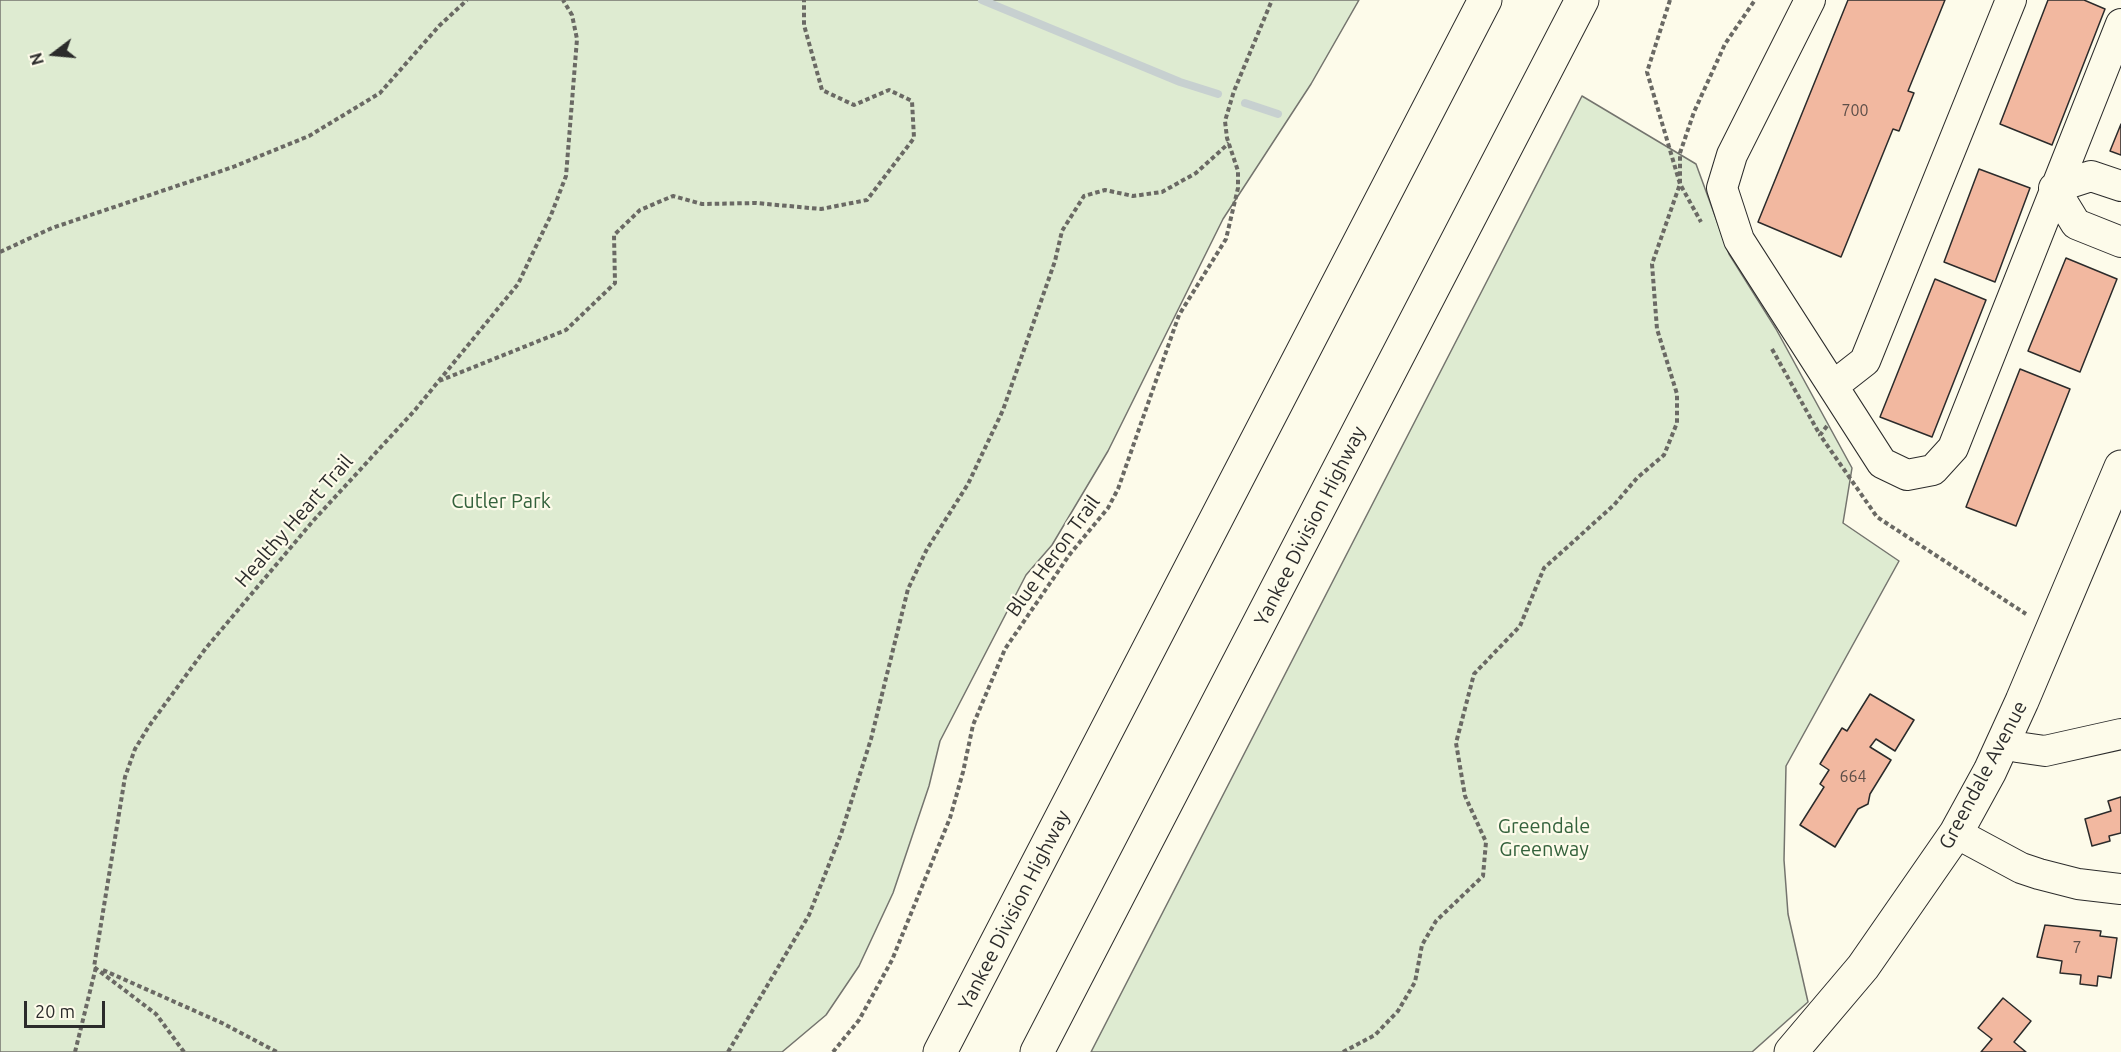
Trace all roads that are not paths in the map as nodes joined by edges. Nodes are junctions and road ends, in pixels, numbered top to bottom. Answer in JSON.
{"nodes":[{"id":1,"x":1485,"y":0,"type":"edge"},
{"id":2,"x":1582,"y":0,"type":"edge"},
{"id":3,"x":1809,"y":0,"type":"edge"},
{"id":4,"x":2011,"y":0,"type":"edge"},
{"id":5,"x":2121,"y":24,"type":"edge"},
{"id":6,"x":2121,"y":186,"type":"edge"},
{"id":7,"x":2054,"y":188,"type":"junction"},
{"id":8,"x":2121,"y":242,"type":"edge"},
{"id":9,"x":1838,"y":395,"type":"junction"},
{"id":10,"x":2121,"y":467,"type":"edge"},
{"id":11,"x":2121,"y":734,"type":"edge"},
{"id":12,"x":2005,"y":739,"type":"junction"},
{"id":13,"x":1956,"y":833,"type":"junction"},
{"id":14,"x":2121,"y":889,"type":"edge"},
{"id":15,"x":940,"y":1052,"type":"edge"},
{"id":16,"x":1037,"y":1052,"type":"edge"},
{"id":17,"x":1791,"y":1052,"type":"edge"}],
"edges":[{"from":1,"to":15,"type":"main road","name":"Yankee Division Highway"},
{"from":2,"to":16,"type":"main road","name":"Yankee Division Highway"},
{"from":3,"to":9,"type":"street"},
{"from":4,"to":9,"type":"street"},
{"from":5,"to":7,"type":"street"},
{"from":6,"to":7,"type":"street"},
{"from":7,"to":8,"type":"street"},
{"from":7,"to":9,"type":"street"},
{"from":10,"to":12,"type":"main road","name":"Greendale Avenue"},
{"from":11,"to":12,"type":"street"},
{"from":12,"to":13,"type":"main road","name":"Greendale Avenue"},
{"from":13,"to":14,"type":"street"},
{"from":13,"to":17,"type":"main road","name":"Greendale Avenue"}]}
